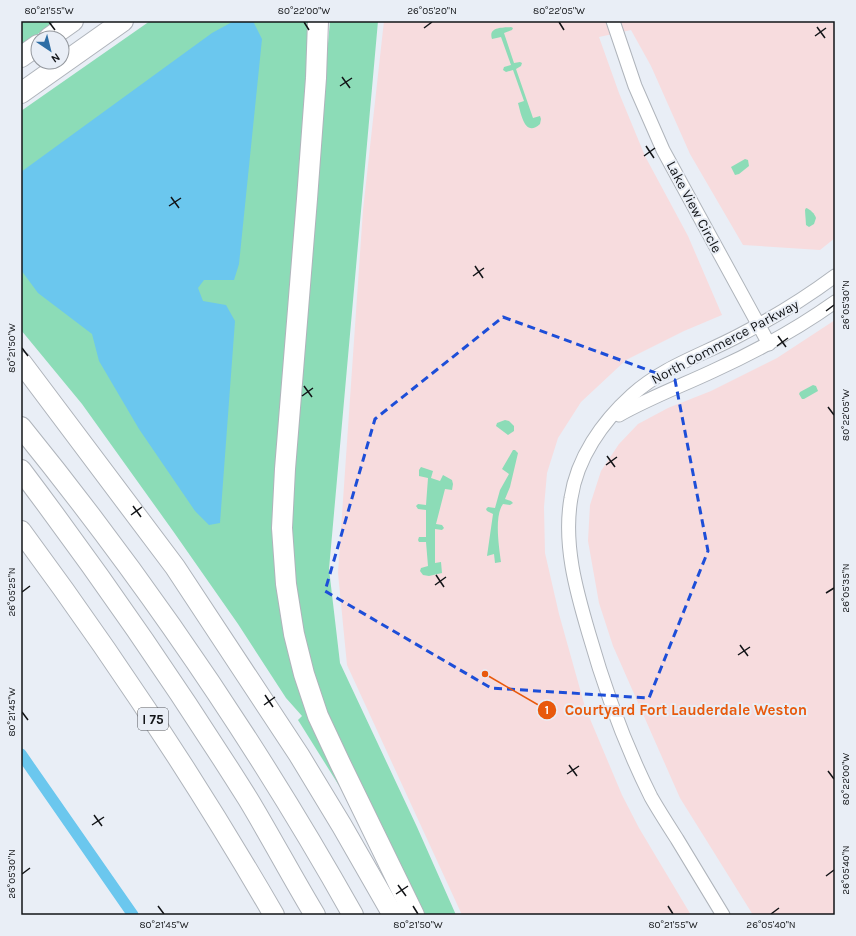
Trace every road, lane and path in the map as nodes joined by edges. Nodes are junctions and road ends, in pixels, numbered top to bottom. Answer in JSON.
{"nodes":[{"id":1,"x":73,"y":21,"type":"edge"},
{"id":2,"x":123,"y":21,"type":"edge"},
{"id":3,"x":318,"y":21,"type":"edge"},
{"id":4,"x":613,"y":21,"type":"edge"},
{"id":5,"x":60,"y":30,"type":"edge"},
{"id":6,"x":30,"y":51,"type":"edge"},
{"id":7,"x":21,"y":57,"type":"edge"},
{"id":8,"x":21,"y":93,"type":"edge"},
{"id":9,"x":835,"y":276,"type":"edge"},
{"id":10,"x":835,"y":302,"type":"edge"},
{"id":11,"x":758,"y":325,"type":"junction"},
{"id":12,"x":769,"y":344,"type":"junction"},
{"id":13,"x":21,"y":362,"type":"edge"},
{"id":14,"x":27,"y":375,"type":"edge"},
{"id":15,"x":21,"y":427,"type":"edge"},
{"id":16,"x":602,"y":428,"type":"junction"},
{"id":17,"x":21,"y":470,"type":"edge"},
{"id":18,"x":21,"y":531,"type":"edge"},
{"id":19,"x":274,"y":915,"type":"edge"},
{"id":20,"x":314,"y":915,"type":"edge"},
{"id":21,"x":353,"y":915,"type":"edge"},
{"id":22,"x":393,"y":915,"type":"edge"},
{"id":23,"x":414,"y":915,"type":"edge"},
{"id":24,"x":723,"y":915,"type":"edge"}],
"edges":[{"from":1,"to":5,"type":"highway"},
{"from":2,"to":8,"type":"highway"},
{"from":3,"to":23,"type":"highway"},
{"from":4,"to":11,"type":"street","name":"Lake View Circle"},
{"from":6,"to":7,"type":"highway"},
{"from":9,"to":11,"type":"street","name":"North Commerce Parkway"},
{"from":10,"to":12,"type":"street","name":"North Commerce Parkway"},
{"from":11,"to":12,"type":"street","name":"Lake View Circle"},
{"from":11,"to":16,"type":"street","name":"North Commerce Parkway"},
{"from":12,"to":16,"type":"street","name":"North Commerce Parkway"},
{"from":13,"to":14,"type":"highway"},
{"from":14,"to":22,"type":"highway"},
{"from":15,"to":21,"type":"highway"},
{"from":16,"to":24,"type":"street","name":"North Commerce Parkway"},
{"from":17,"to":20,"type":"highway"},
{"from":18,"to":19,"type":"highway","number":"I 75"}]}
